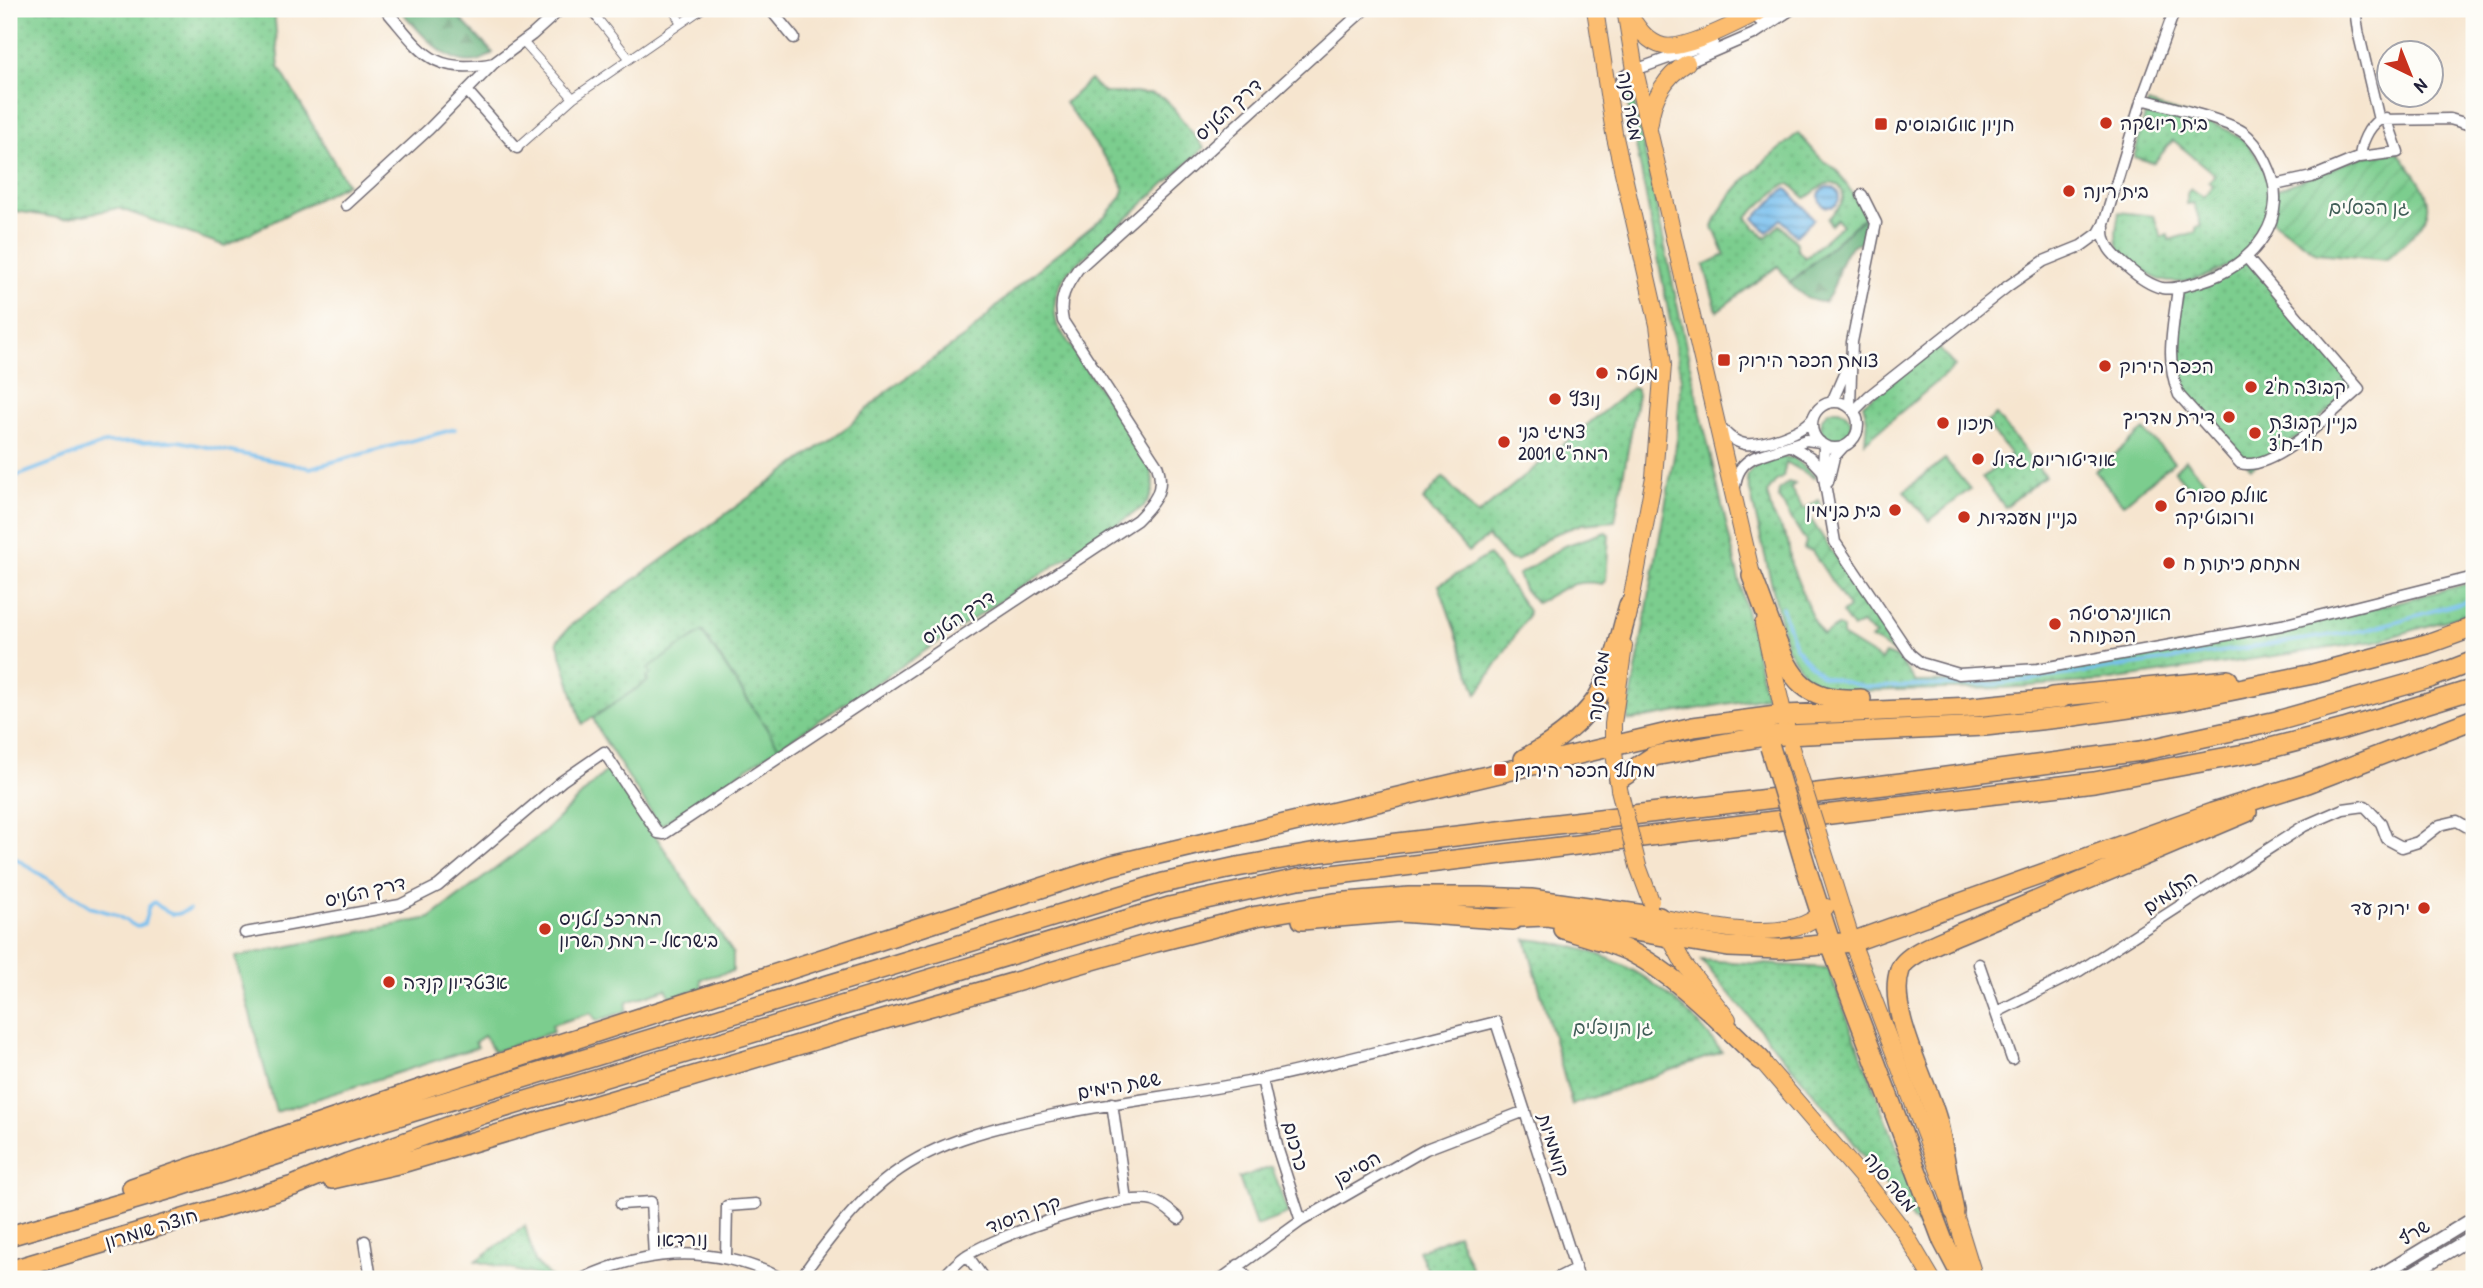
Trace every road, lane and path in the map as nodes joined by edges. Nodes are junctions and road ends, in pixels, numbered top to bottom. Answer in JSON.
{"nodes":[{"id":1,"x":384,"y":9,"type":"edge"},
{"id":2,"x":561,"y":9,"type":"edge"},
{"id":3,"x":590,"y":9,"type":"edge"},
{"id":4,"x":673,"y":9,"type":"edge"},
{"id":5,"x":702,"y":9,"type":"edge"},
{"id":6,"x":770,"y":9,"type":"edge"},
{"id":7,"x":1364,"y":9,"type":"edge"},
{"id":8,"x":1595,"y":9,"type":"edge"},
{"id":9,"x":1625,"y":9,"type":"edge"},
{"id":10,"x":1764,"y":9,"type":"edge"},
{"id":11,"x":1777,"y":9,"type":"edge"},
{"id":12,"x":1792,"y":9,"type":"edge"},
{"id":13,"x":2175,"y":9,"type":"edge"},
{"id":14,"x":2356,"y":9,"type":"edge"},
{"id":15,"x":680,"y":22,"type":"junction"},
{"id":16,"x":794,"y":38,"type":"dead end"},
{"id":17,"x":523,"y":42,"type":"junction"},
{"id":18,"x":629,"y":58,"type":"junction"},
{"id":19,"x":494,"y":63,"type":"junction"},
{"id":20,"x":1687,"y":63,"type":"joint"},
{"id":21,"x":1635,"y":70,"type":"junction"},
{"id":22,"x":468,"y":92,"type":"junction"},
{"id":23,"x":573,"y":98,"type":"junction"},
{"id":24,"x":1610,"y":99,"type":"junction"},
{"id":25,"x":2142,"y":99,"type":"junction"},
{"id":26,"x":2382,"y":119,"type":"junction"},
{"id":27,"x":2474,"y":126,"type":"edge"},
{"id":28,"x":1650,"y":132,"type":"junction"},
{"id":29,"x":517,"y":148,"type":"joint"},
{"id":30,"x":2360,"y":157,"type":"junction"},
{"id":31,"x":2275,"y":184,"type":"junction"},
{"id":32,"x":1862,"y":195,"type":"dead end"},
{"id":33,"x":346,"y":205,"type":"dead end"},
{"id":34,"x":2104,"y":224,"type":"junction"},
{"id":35,"x":2247,"y":258,"type":"junction"},
{"id":36,"x":2178,"y":288,"type":"junction"},
{"id":37,"x":1850,"y":359,"type":"junction"},
{"id":38,"x":1832,"y":402,"type":"junction"},
{"id":39,"x":1852,"y":409,"type":"junction"},
{"id":40,"x":1715,"y":418,"type":"junction"},
{"id":41,"x":1813,"y":418,"type":"junction"},
{"id":42,"x":1822,"y":444,"type":"junction"},
{"id":43,"x":1790,"y":445,"type":"junction"},
{"id":44,"x":1843,"y":447,"type":"junction"},
{"id":45,"x":1824,"y":472,"type":"junction"},
{"id":46,"x":1826,"y":492,"type":"junction"},
{"id":47,"x":1734,"y":500,"type":"junction"},
{"id":48,"x":1752,"y":576,"type":"junction"},
{"id":49,"x":2474,"y":577,"type":"edge"},
{"id":50,"x":1629,"y":605,"type":"junction"},
{"id":51,"x":2474,"y":627,"type":"edge"},
{"id":52,"x":2474,"y":661,"type":"edge"},
{"id":53,"x":2313,"y":674,"type":"junction"},
{"id":54,"x":2474,"y":689,"type":"edge"},
{"id":55,"x":2062,"y":698,"type":"junction"},
{"id":56,"x":1784,"y":715,"type":"junction"},
{"id":57,"x":2474,"y":719,"type":"edge"},
{"id":58,"x":1740,"y":721,"type":"junction"},
{"id":59,"x":1767,"y":741,"type":"junction"},
{"id":60,"x":1790,"y":741,"type":"junction"},
{"id":61,"x":1613,"y":745,"type":"junction"},
{"id":62,"x":1501,"y":772,"type":"junction"},
{"id":63,"x":2308,"y":783,"type":"junction"},
{"id":64,"x":1619,"y":784,"type":"junction"},
{"id":65,"x":2474,"y":835,"type":"edge"},
{"id":66,"x":1834,"y":884,"type":"junction"},
{"id":67,"x":1655,"y":909,"type":"junction"},
{"id":68,"x":1822,"y":914,"type":"junction"},
{"id":69,"x":1501,"y":918,"type":"junction"},
{"id":70,"x":245,"y":933,"type":"dead end"},
{"id":71,"x":1669,"y":938,"type":"junction"},
{"id":72,"x":1156,"y":942,"type":"junction"},
{"id":73,"x":1852,"y":942,"type":"junction"},
{"id":74,"x":1830,"y":945,"type":"junction"},
{"id":75,"x":1979,"y":964,"type":"dead end"},
{"id":76,"x":1997,"y":1012,"type":"junction"},
{"id":77,"x":1496,"y":1022,"type":"joint"},
{"id":78,"x":2012,"y":1059,"type":"dead end"},
{"id":79,"x":1761,"y":1060,"type":"junction"},
{"id":80,"x":1262,"y":1079,"type":"junction"},
{"id":81,"x":1112,"y":1103,"type":"junction"},
{"id":82,"x":1525,"y":1111,"type":"junction"},
{"id":83,"x":293,"y":1186,"type":"junction"},
{"id":84,"x":1126,"y":1200,"type":"junction"},
{"id":85,"x":621,"y":1204,"type":"dead end"},
{"id":86,"x":756,"y":1204,"type":"dead end"},
{"id":87,"x":1954,"y":1211,"type":"junction"},
{"id":88,"x":2474,"y":1218,"type":"edge"},
{"id":89,"x":1179,"y":1219,"type":"dead end"},
{"id":90,"x":1301,"y":1221,"type":"junction"},
{"id":91,"x":9,"y":1236,"type":"edge"},
{"id":92,"x":2474,"y":1236,"type":"edge"},
{"id":93,"x":365,"y":1241,"type":"dead end"},
{"id":94,"x":967,"y":1255,"type":"junction"},
{"id":95,"x":654,"y":1256,"type":"junction"},
{"id":96,"x":726,"y":1257,"type":"junction"},
{"id":97,"x":1238,"y":1265,"type":"junction"},
{"id":98,"x":9,"y":1271,"type":"edge"},
{"id":99,"x":1577,"y":1274,"type":"edge"},
{"id":100,"x":371,"y":1279,"type":"edge"},
{"id":101,"x":582,"y":1279,"type":"edge"},
{"id":102,"x":783,"y":1279,"type":"edge"},
{"id":103,"x":800,"y":1279,"type":"edge"},
{"id":104,"x":941,"y":1279,"type":"edge"},
{"id":105,"x":984,"y":1279,"type":"edge"},
{"id":106,"x":1221,"y":1279,"type":"edge"},
{"id":107,"x":1248,"y":1279,"type":"edge"},
{"id":108,"x":1555,"y":1279,"type":"edge"},
{"id":109,"x":1932,"y":1279,"type":"edge"},
{"id":110,"x":1963,"y":1279,"type":"edge"},
{"id":111,"x":1975,"y":1279,"type":"edge"},
{"id":112,"x":2374,"y":1279,"type":"edge"},
{"id":113,"x":2403,"y":1279,"type":"edge"}],
"edges":[{"from":1,"to":19,"type":"street"},
{"from":2,"to":17,"type":"street"},
{"from":3,"to":18,"type":"street"},
{"from":4,"to":15,"type":"street"},
{"from":5,"to":15,"type":"street"},
{"from":6,"to":16,"type":"street"},
{"from":7,"to":70,"type":"street","name":"דרך הטניס"},
{"from":8,"to":24,"type":"main road","name":"משה סנה"},
{"from":9,"to":10,"type":"main road"},
{"from":9,"to":21,"type":"main road","name":"משה סנה"},
{"from":11,"to":21,"type":"street"},
{"from":12,"to":20,"type":"street"},
{"from":13,"to":25,"type":"street"},
{"from":14,"to":26,"type":"street"},
{"from":15,"to":18,"type":"street"},
{"from":17,"to":19,"type":"street"},
{"from":17,"to":23,"type":"street"},
{"from":18,"to":23,"type":"street"},
{"from":19,"to":22,"type":"street"},
{"from":20,"to":28,"type":"main road"},
{"from":21,"to":24,"type":"street"},
{"from":21,"to":28,"type":"main road","name":"משה סנה"},
{"from":22,"to":29,"type":"street"},
{"from":22,"to":33,"type":"street"},
{"from":23,"to":29,"type":"street"},
{"from":24,"to":50,"type":"main road","name":"משה סנה"},
{"from":25,"to":31,"type":"street"},
{"from":25,"to":34,"type":"street"},
{"from":26,"to":27,"type":"street"},
{"from":26,"to":30,"type":"street"},
{"from":26,"to":30,"type":"street"},
{"from":28,"to":40,"type":"main road","name":"משה סנה"},
{"from":30,"to":31,"type":"street"},
{"from":31,"to":35,"type":"street"},
{"from":32,"to":37,"type":"street"},
{"from":34,"to":36,"type":"street"},
{"from":34,"to":39,"type":"street"},
{"from":35,"to":36,"type":"street"},
{"from":35,"to":36,"type":"street"},
{"from":37,"to":38,"type":"street"},
{"from":37,"to":39,"type":"street"},
{"from":38,"to":39,"type":"street"},
{"from":38,"to":41,"type":"street"},
{"from":39,"to":44,"type":"street"},
{"from":40,"to":41,"type":"street"},
{"from":40,"to":47,"type":"main road","name":"משה סנה"},
{"from":41,"to":42,"type":"street"},
{"from":42,"to":43,"type":"street"},
{"from":42,"to":44,"type":"street"},
{"from":42,"to":45,"type":"street"},
{"from":43,"to":45,"type":"street"},
{"from":43,"to":47,"type":"street"},
{"from":44,"to":46,"type":"street"},
{"from":45,"to":46,"type":"street"},
{"from":46,"to":49,"type":"street"},
{"from":47,"to":48,"type":"main road","name":"משה סנה"},
{"from":48,"to":55,"type":"highway"},
{"from":48,"to":56,"type":"main road","name":"משה סנה"},
{"from":50,"to":61,"type":"main road","name":"משה סנה"},
{"from":50,"to":62,"type":"highway"},
{"from":51,"to":53,"type":"highway"},
{"from":52,"to":91,"type":"highway"},
{"from":53,"to":55,"type":"highway"},
{"from":53,"to":60,"type":"highway"},
{"from":54,"to":83,"type":"highway"},
{"from":55,"to":56,"type":"highway"},
{"from":56,"to":58,"type":"highway"},
{"from":56,"to":60,"type":"main road","name":"משה סנה"},
{"from":57,"to":63,"type":"highway"},
{"from":58,"to":59,"type":"highway"},
{"from":58,"to":61,"type":"highway"},
{"from":59,"to":60,"type":"highway"},
{"from":59,"to":64,"type":"highway"},
{"from":59,"to":68,"type":"highway","bridge":true},
{"from":60,"to":66,"type":"main road","name":"משה סנה","bridge":true},
{"from":61,"to":62,"type":"highway"},
{"from":61,"to":64,"type":"main road","name":"משה סנה"},
{"from":62,"to":91,"type":"highway"},
{"from":63,"to":73,"type":"highway"},
{"from":63,"to":87,"type":"highway"},
{"from":64,"to":67,"type":"main road","name":"משה סנה","bridge":true},
{"from":65,"to":76,"type":"street","name":"התלמים"},
{"from":66,"to":68,"type":"main road"},
{"from":66,"to":73,"type":"main road","name":"משה סנה"},
{"from":67,"to":68,"type":"main road"},
{"from":67,"to":71,"type":"main road","name":"משה סנה"},
{"from":67,"to":72,"type":"highway"},
{"from":68,"to":74,"type":"highway"},
{"from":69,"to":71,"type":"highway"},
{"from":69,"to":72,"type":"highway"},
{"from":69,"to":79,"type":"highway"},
{"from":71,"to":74,"type":"highway"},
{"from":71,"to":79,"type":"main road","name":"משה סנה"},
{"from":72,"to":83,"type":"highway"},
{"from":73,"to":74,"type":"highway"},
{"from":73,"to":87,"type":"main road","name":"משה סנה"},
{"from":74,"to":110,"type":"highway"},
{"from":75,"to":76,"type":"street"},
{"from":76,"to":78,"type":"street"},
{"from":77,"to":80,"type":"street","name":"ששת הימים"},
{"from":77,"to":82,"type":"street","name":"קוממיות"},
{"from":79,"to":109,"type":"main road","name":"משה סנה"},
{"from":80,"to":81,"type":"street","name":"ששת הימים"},
{"from":80,"to":90,"type":"street","name":"כרכום"},
{"from":81,"to":84,"type":"street"},
{"from":81,"to":103,"type":"street","name":"ששת הימים"},
{"from":82,"to":90,"type":"street","name":"הסייפן"},
{"from":82,"to":99,"type":"street","name":"קוממיות"},
{"from":83,"to":98,"type":"highway","name":"חוצה שומרון"},
{"from":84,"to":89,"type":"street","name":"קרן היסוד"},
{"from":84,"to":94,"type":"street","name":"קרן היסוד"},
{"from":85,"to":95,"type":"street"},
{"from":86,"to":96,"type":"street"},
{"from":87,"to":111,"type":"main road","name":"משה סנה"},
{"from":88,"to":112,"type":"street","name":"שרף"},
{"from":90,"to":97,"type":"street","name":"הסייפן"},
{"from":92,"to":113,"type":"street","name":"שרף"},
{"from":93,"to":100,"type":"street"},
{"from":94,"to":104,"type":"street","name":"קרן היסוד"},
{"from":94,"to":105,"type":"street"},
{"from":95,"to":96,"type":"street","name":"נורדאו"},
{"from":95,"to":101,"type":"street","name":"נורדאו"},
{"from":96,"to":102,"type":"street","name":"נורדאו"},
{"from":97,"to":106,"type":"street","name":"הסייפן"},
{"from":97,"to":107,"type":"street"},
{"from":99,"to":108,"type":"street"}]}
